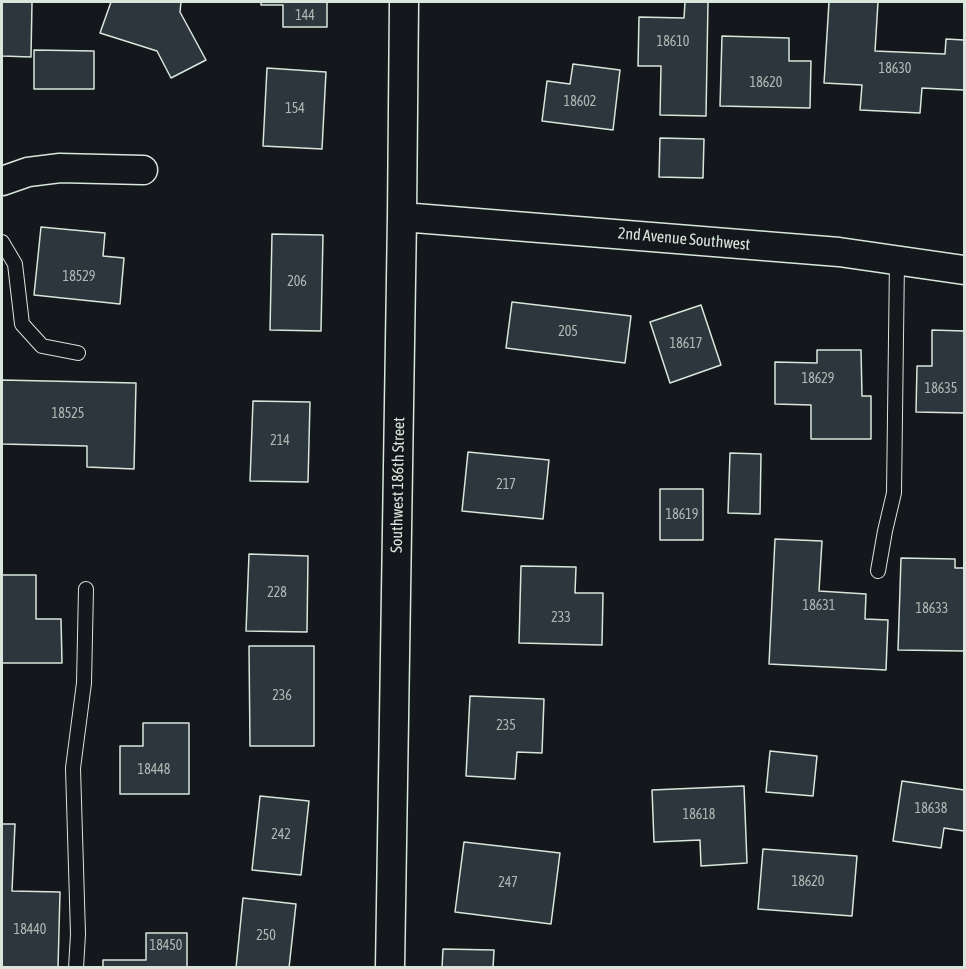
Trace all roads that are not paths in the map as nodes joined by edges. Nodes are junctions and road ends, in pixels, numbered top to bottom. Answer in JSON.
{"nodes":[{"id":1,"x":404,"y":2,"type":"edge"},
{"id":2,"x":143,"y":170,"type":"dead end"},
{"id":3,"x":2,"y":181,"type":"edge"},
{"id":4,"x":402,"y":217,"type":"junction"},
{"id":5,"x":2,"y":242,"type":"edge"},
{"id":6,"x":897,"y":260,"type":"junction"},
{"id":7,"x":964,"y":270,"type":"edge"},
{"id":8,"x":78,"y":353,"type":"dead end"},
{"id":9,"x":878,"y":571,"type":"dead end"},
{"id":10,"x":86,"y":589,"type":"dead end"},
{"id":11,"x":76,"y":968,"type":"edge"},
{"id":12,"x":390,"y":968,"type":"edge"}],
"edges":[{"from":1,"to":4,"type":"street","name":"Southwest 186th Street"},
{"from":2,"to":3,"type":"street"},
{"from":4,"to":6,"type":"street","name":"2nd Avenue Southwest"},
{"from":4,"to":12,"type":"street","name":"Southwest 186th Street"},
{"from":5,"to":8,"type":"lane"},
{"from":6,"to":7,"type":"street","name":"2nd Avenue Southwest"},
{"from":6,"to":9,"type":"lane"},
{"from":10,"to":11,"type":"lane"}]}
